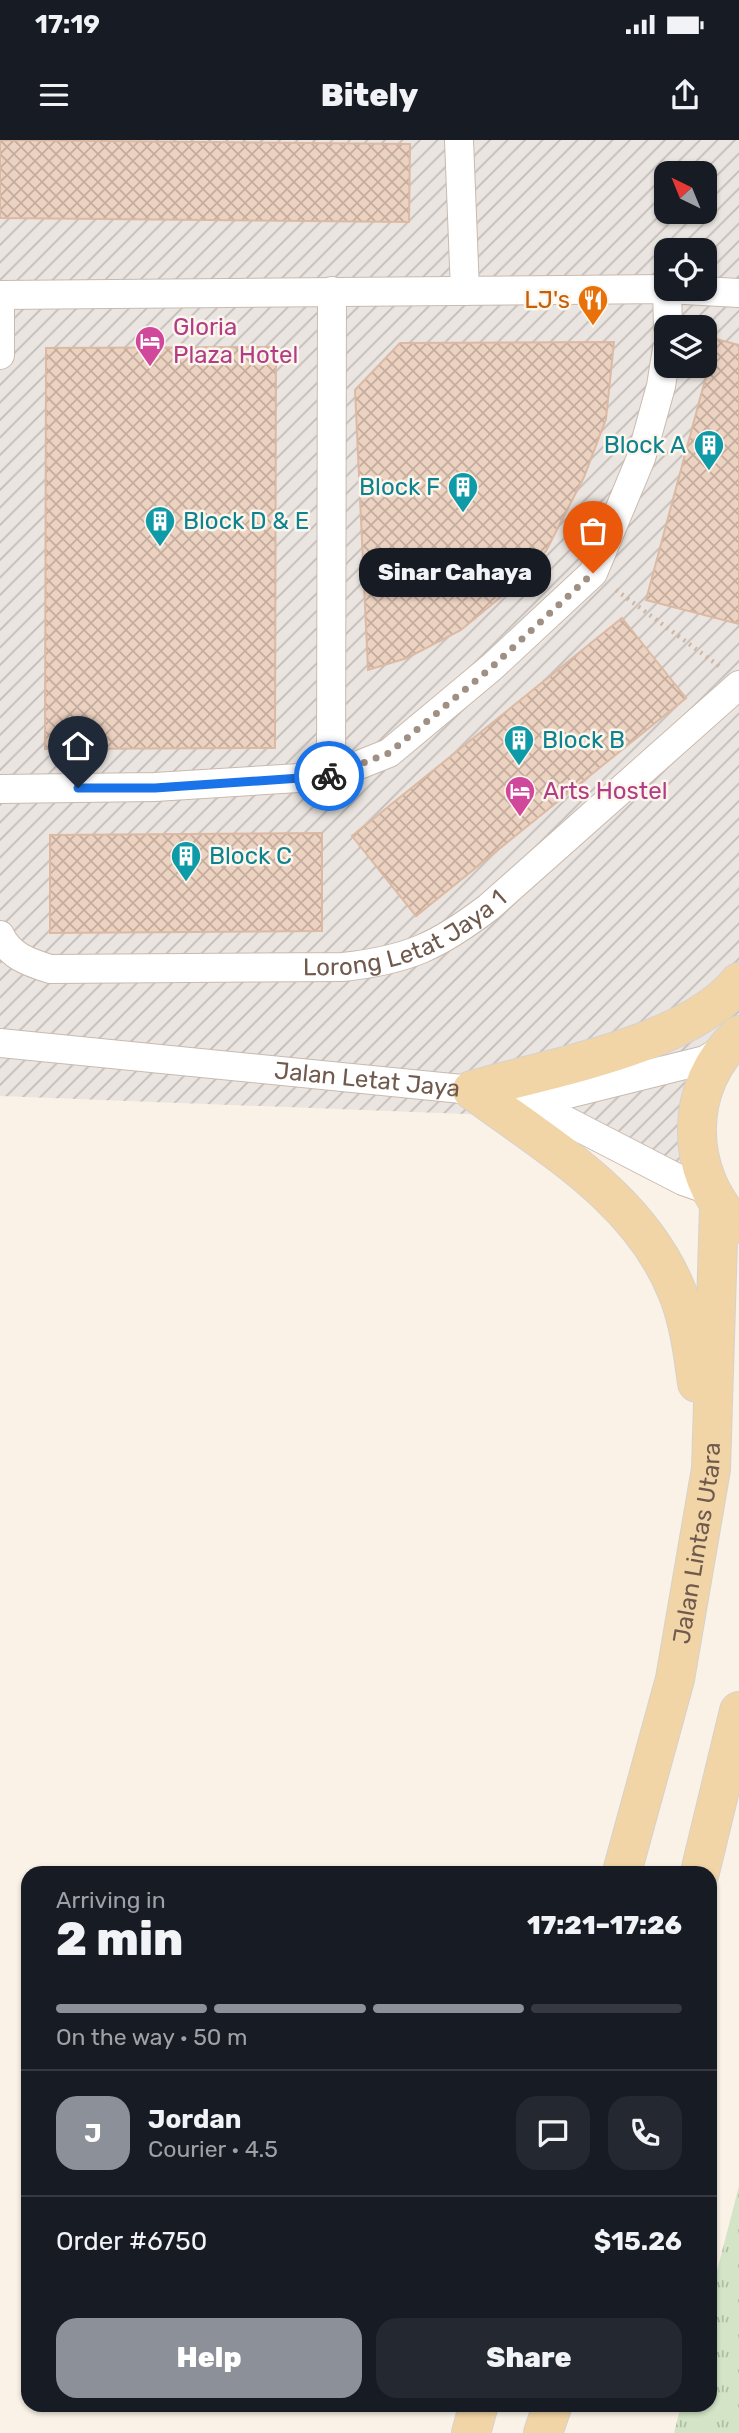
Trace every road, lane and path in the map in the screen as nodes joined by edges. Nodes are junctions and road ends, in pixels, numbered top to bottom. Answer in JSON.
{"nodes":[{"id":1,"x":460,"y":140,"type":"edge"},
{"id":2,"x":654,"y":289,"type":"edge"},
{"id":3,"x":332,"y":291,"type":"junction"},
{"id":4,"x":465,"y":291,"type":"junction"},
{"id":5,"x":717,"y":292,"type":"edge"},
{"id":6,"x":739,"y":293,"type":"edge"},
{"id":7,"x":0,"y":295,"type":"edge"},
{"id":8,"x":0,"y":355,"type":"edge"},
{"id":9,"x":662,"y":378,"type":"edge"},
{"id":10,"x":593,"y":573,"type":"junction"},
{"id":11,"x":733,"y":679,"type":"edge"},
{"id":12,"x":331,"y":776,"type":"junction"},
{"id":13,"x":0,"y":789,"type":"edge"},
{"id":14,"x":0,"y":935,"type":"edge"},
{"id":15,"x":739,"y":982,"type":"edge"},
{"id":16,"x":732,"y":1042,"type":"edge"},
{"id":17,"x":0,"y":1043,"type":"edge"},
{"id":18,"x":472,"y":1090,"type":"junction"},
{"id":19,"x":532,"y":1102,"type":"junction"},
{"id":20,"x":722,"y":1208,"type":"edge"},
{"id":21,"x":711,"y":1469,"type":"junction"},
{"id":22,"x":739,"y":1711,"type":"edge"},
{"id":23,"x":624,"y":1866,"type":"edge"},
{"id":24,"x":701,"y":1866,"type":"edge"},
{"id":25,"x":477,"y":2412,"type":"edge"},
{"id":26,"x":550,"y":2412,"type":"edge"},
{"id":27,"x":471,"y":2433,"type":"edge"},
{"id":28,"x":543,"y":2433,"type":"edge"}],
"edges":[{"from":1,"to":4,"type":"street"},
{"from":2,"to":4,"type":"street"},
{"from":3,"to":4,"type":"street"},
{"from":3,"to":7,"type":"street"},
{"from":3,"to":12,"type":"street"},
{"from":5,"to":6,"type":"street"},
{"from":7,"to":8,"type":"street"},
{"from":9,"to":10,"type":"street"},
{"from":10,"to":11,"type":"path"},
{"from":10,"to":12,"type":"street"},
{"from":11,"to":14,"type":"street","name":"Lorong Letat Jaya 1"},
{"from":12,"to":13,"type":"street"},
{"from":15,"to":18,"type":"main road"},
{"from":16,"to":19,"type":"street","name":"Jalan Letat Jaya"},
{"from":16,"to":20,"type":"main road","name":"Jalan Lintas Utara"},
{"from":17,"to":18,"type":"street","name":"Jalan Letat Jaya"},
{"from":18,"to":19,"type":"street","name":"Jalan Letat Jaya"},
{"from":18,"to":21,"type":"main road"},
{"from":19,"to":20,"type":"street"},
{"from":20,"to":21,"type":"main road","name":"Jalan Lintas Utara"},
{"from":21,"to":23,"type":"main road","name":"Jalan Lintas Utara"},
{"from":22,"to":24,"type":"main road"},
{"from":25,"to":27,"type":"main road"},
{"from":26,"to":28,"type":"main road"}]}
